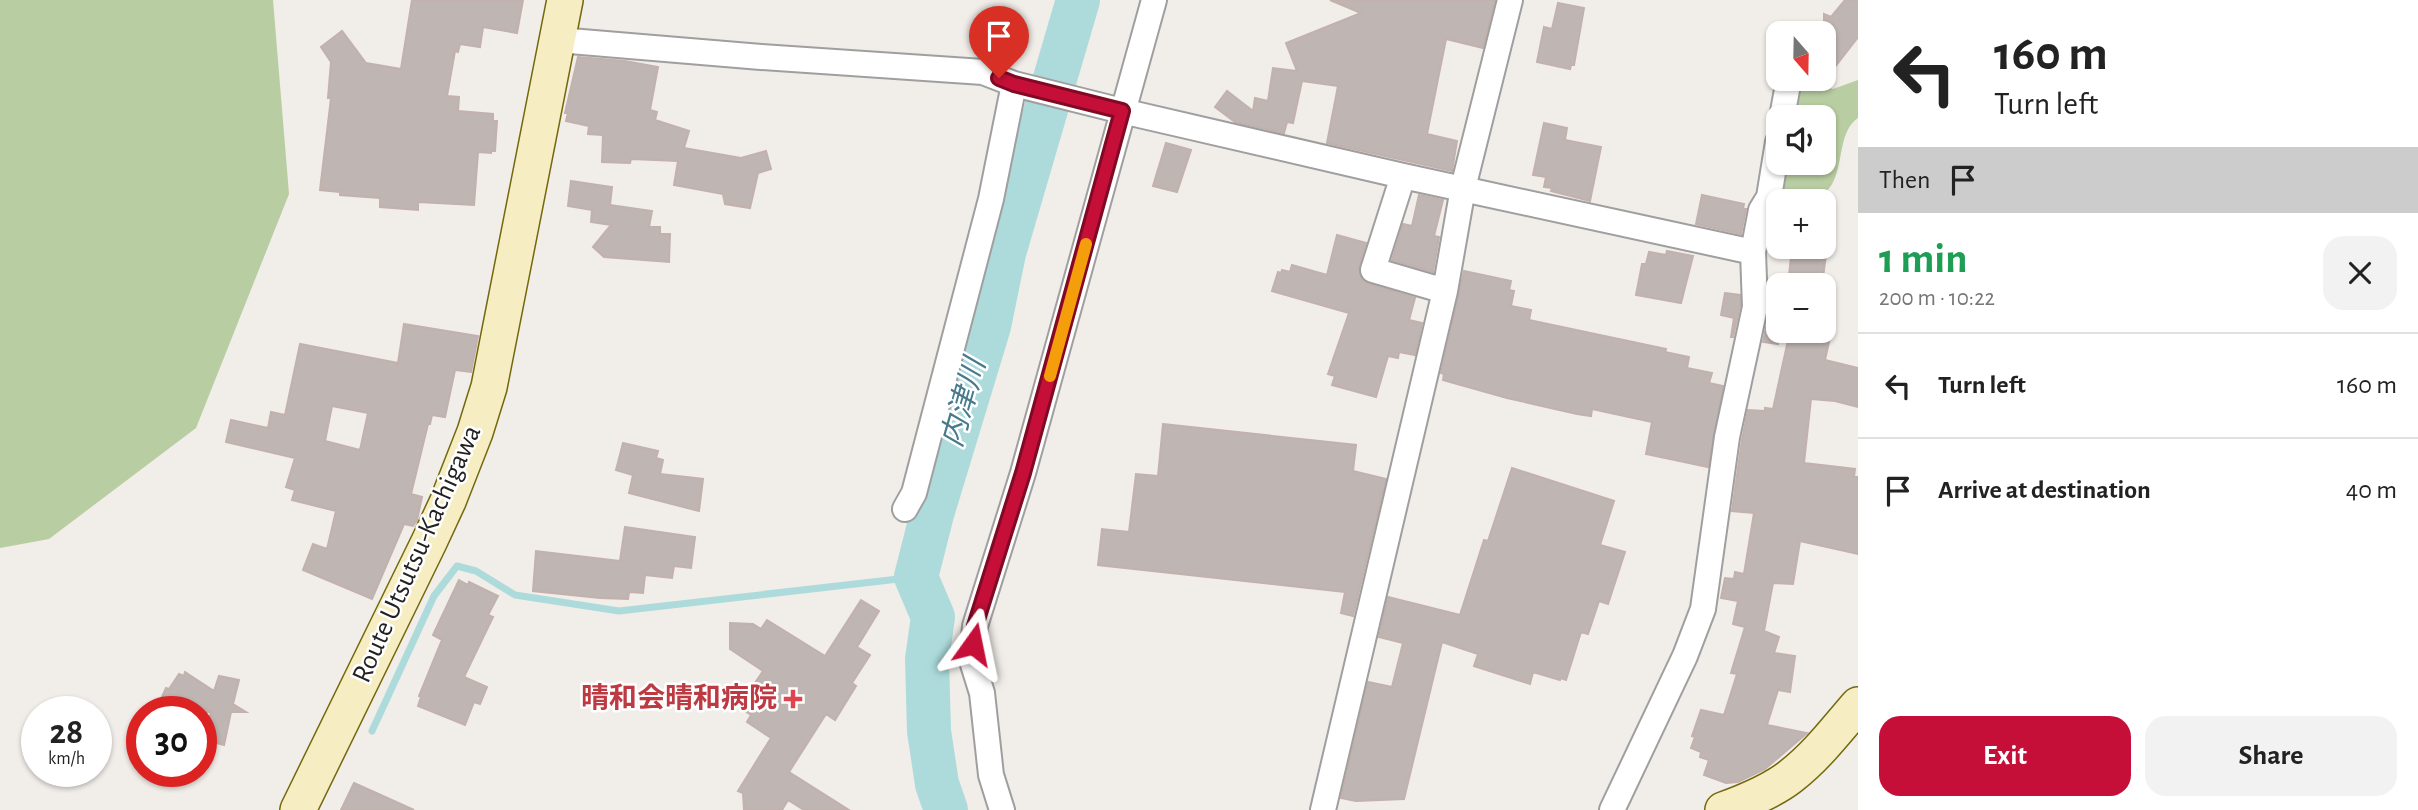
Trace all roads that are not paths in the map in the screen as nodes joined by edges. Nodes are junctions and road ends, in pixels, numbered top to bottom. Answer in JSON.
{"nodes":[{"id":1,"x":565,"y":0,"type":"edge"},
{"id":2,"x":1154,"y":0,"type":"edge"},
{"id":3,"x":1510,"y":0,"type":"edge"},
{"id":4,"x":558,"y":40,"type":"junction"},
{"id":5,"x":1014,"y":84,"type":"junction"},
{"id":6,"x":1122,"y":111,"type":"junction"},
{"id":7,"x":1773,"y":175,"type":"edge"},
{"id":8,"x":1403,"y":176,"type":"junction"},
{"id":9,"x":1463,"y":188,"type":"junction"},
{"id":10,"x":1753,"y":252,"type":"junction"},
{"id":11,"x":1445,"y":290,"type":"junction"},
{"id":12,"x":905,"y":509,"type":"dead end"},
{"id":13,"x":1858,"y":705,"type":"edge"},
{"id":14,"x":1736,"y":808,"type":"edge"},
{"id":15,"x":298,"y":810,"type":"edge"},
{"id":16,"x":1002,"y":810,"type":"edge"},
{"id":17,"x":1323,"y":810,"type":"edge"},
{"id":18,"x":1612,"y":810,"type":"edge"}],
"edges":[{"from":1,"to":4,"type":"main road","name":"Route Utsutsu-Kachigawa"},
{"from":2,"to":6,"type":"street"},
{"from":3,"to":9,"type":"street"},
{"from":4,"to":5,"type":"street"},
{"from":4,"to":15,"type":"main road","name":"Route Utsutsu-Kachigawa"},
{"from":5,"to":6,"type":"street"},
{"from":5,"to":12,"type":"street"},
{"from":6,"to":8,"type":"street"},
{"from":6,"to":16,"type":"street"},
{"from":7,"to":10,"type":"street"},
{"from":8,"to":9,"type":"street"},
{"from":8,"to":11,"type":"street"},
{"from":9,"to":10,"type":"street"},
{"from":9,"to":11,"type":"street"},
{"from":10,"to":18,"type":"street"},
{"from":11,"to":17,"type":"street"},
{"from":13,"to":14,"type":"main road"}]}
